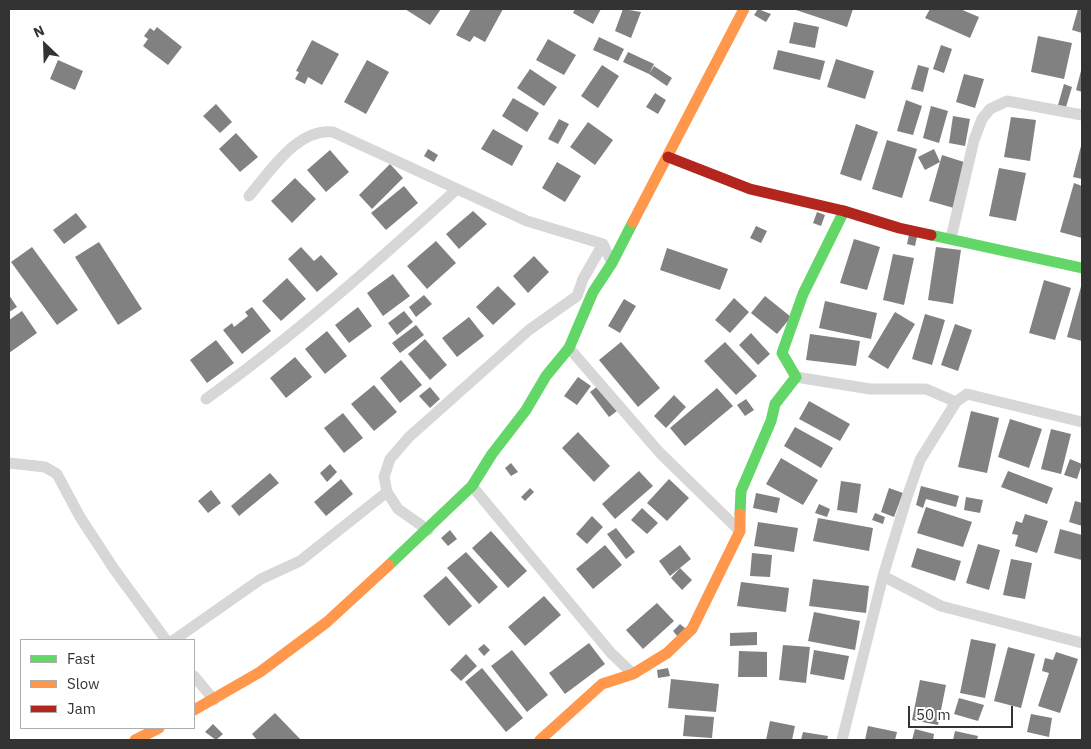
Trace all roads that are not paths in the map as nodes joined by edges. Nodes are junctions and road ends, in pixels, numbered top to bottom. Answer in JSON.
{"nodes":[{"id":1,"x":744,"y":9,"type":"edge"},
{"id":2,"x":1082,"y":115,"type":"edge"},
{"id":3,"x":668,"y":157,"type":"junction"},
{"id":4,"x":457,"y":189,"type":"junction"},
{"id":5,"x":249,"y":196,"type":"dead end"},
{"id":6,"x":844,"y":210,"type":"junction"},
{"id":7,"x":951,"y":238,"type":"junction"},
{"id":8,"x":603,"y":244,"type":"junction"},
{"id":9,"x":612,"y":263,"type":"junction"},
{"id":10,"x":1082,"y":268,"type":"edge"},
{"id":11,"x":569,"y":348,"type":"junction"},
{"id":12,"x":796,"y":377,"type":"junction"},
{"id":13,"x":206,"y":398,"type":"dead end"},
{"id":14,"x":956,"y":402,"type":"junction"},
{"id":15,"x":1082,"y":422,"type":"edge"},
{"id":16,"x":9,"y":463,"type":"edge"},
{"id":17,"x":472,"y":486,"type":"junction"},
{"id":18,"x":387,"y":492,"type":"junction"},
{"id":19,"x":428,"y":530,"type":"junction"},
{"id":20,"x":740,"y":531,"type":"junction"},
{"id":21,"x":883,"y":576,"type":"junction"},
{"id":22,"x":165,"y":639,"type":"edge"},
{"id":23,"x":175,"y":639,"type":"edge"},
{"id":24,"x":1082,"y":643,"type":"edge"},
{"id":25,"x":634,"y":674,"type":"junction"},
{"id":26,"x":195,"y":677,"type":"edge"},
{"id":27,"x":214,"y":700,"type":"junction"},
{"id":28,"x":195,"y":710,"type":"edge"},
{"id":29,"x":158,"y":729,"type":"edge"},
{"id":30,"x":148,"y":737,"type":"edge"},
{"id":31,"x":135,"y":740,"type":"edge"},
{"id":32,"x":540,"y":740,"type":"edge"},
{"id":33,"x":842,"y":740,"type":"edge"}],
"edges":[{"from":1,"to":3,"type":"street"},
{"from":2,"to":7,"type":"street"},
{"from":3,"to":6,"type":"street"},
{"from":3,"to":9,"type":"street"},
{"from":4,"to":5,"type":"street"},
{"from":4,"to":8,"type":"street"},
{"from":4,"to":13,"type":"street"},
{"from":6,"to":7,"type":"street"},
{"from":6,"to":12,"type":"street"},
{"from":7,"to":10,"type":"street"},
{"from":8,"to":9,"type":"street"},
{"from":8,"to":18,"type":"street"},
{"from":9,"to":11,"type":"street"},
{"from":11,"to":17,"type":"street"},
{"from":11,"to":20,"type":"street"},
{"from":12,"to":14,"type":"street"},
{"from":12,"to":20,"type":"street"},
{"from":14,"to":15,"type":"street"},
{"from":14,"to":21,"type":"street"},
{"from":16,"to":22,"type":"street"},
{"from":17,"to":19,"type":"street"},
{"from":17,"to":25,"type":"street"},
{"from":18,"to":19,"type":"street"},
{"from":18,"to":23,"type":"street"},
{"from":19,"to":27,"type":"street"},
{"from":20,"to":25,"type":"street"},
{"from":21,"to":24,"type":"street"},
{"from":21,"to":33,"type":"street"},
{"from":25,"to":32,"type":"street"},
{"from":26,"to":27,"type":"street"},
{"from":27,"to":28,"type":"street"},
{"from":29,"to":30,"type":"street"},
{"from":30,"to":31,"type":"street"}]}
